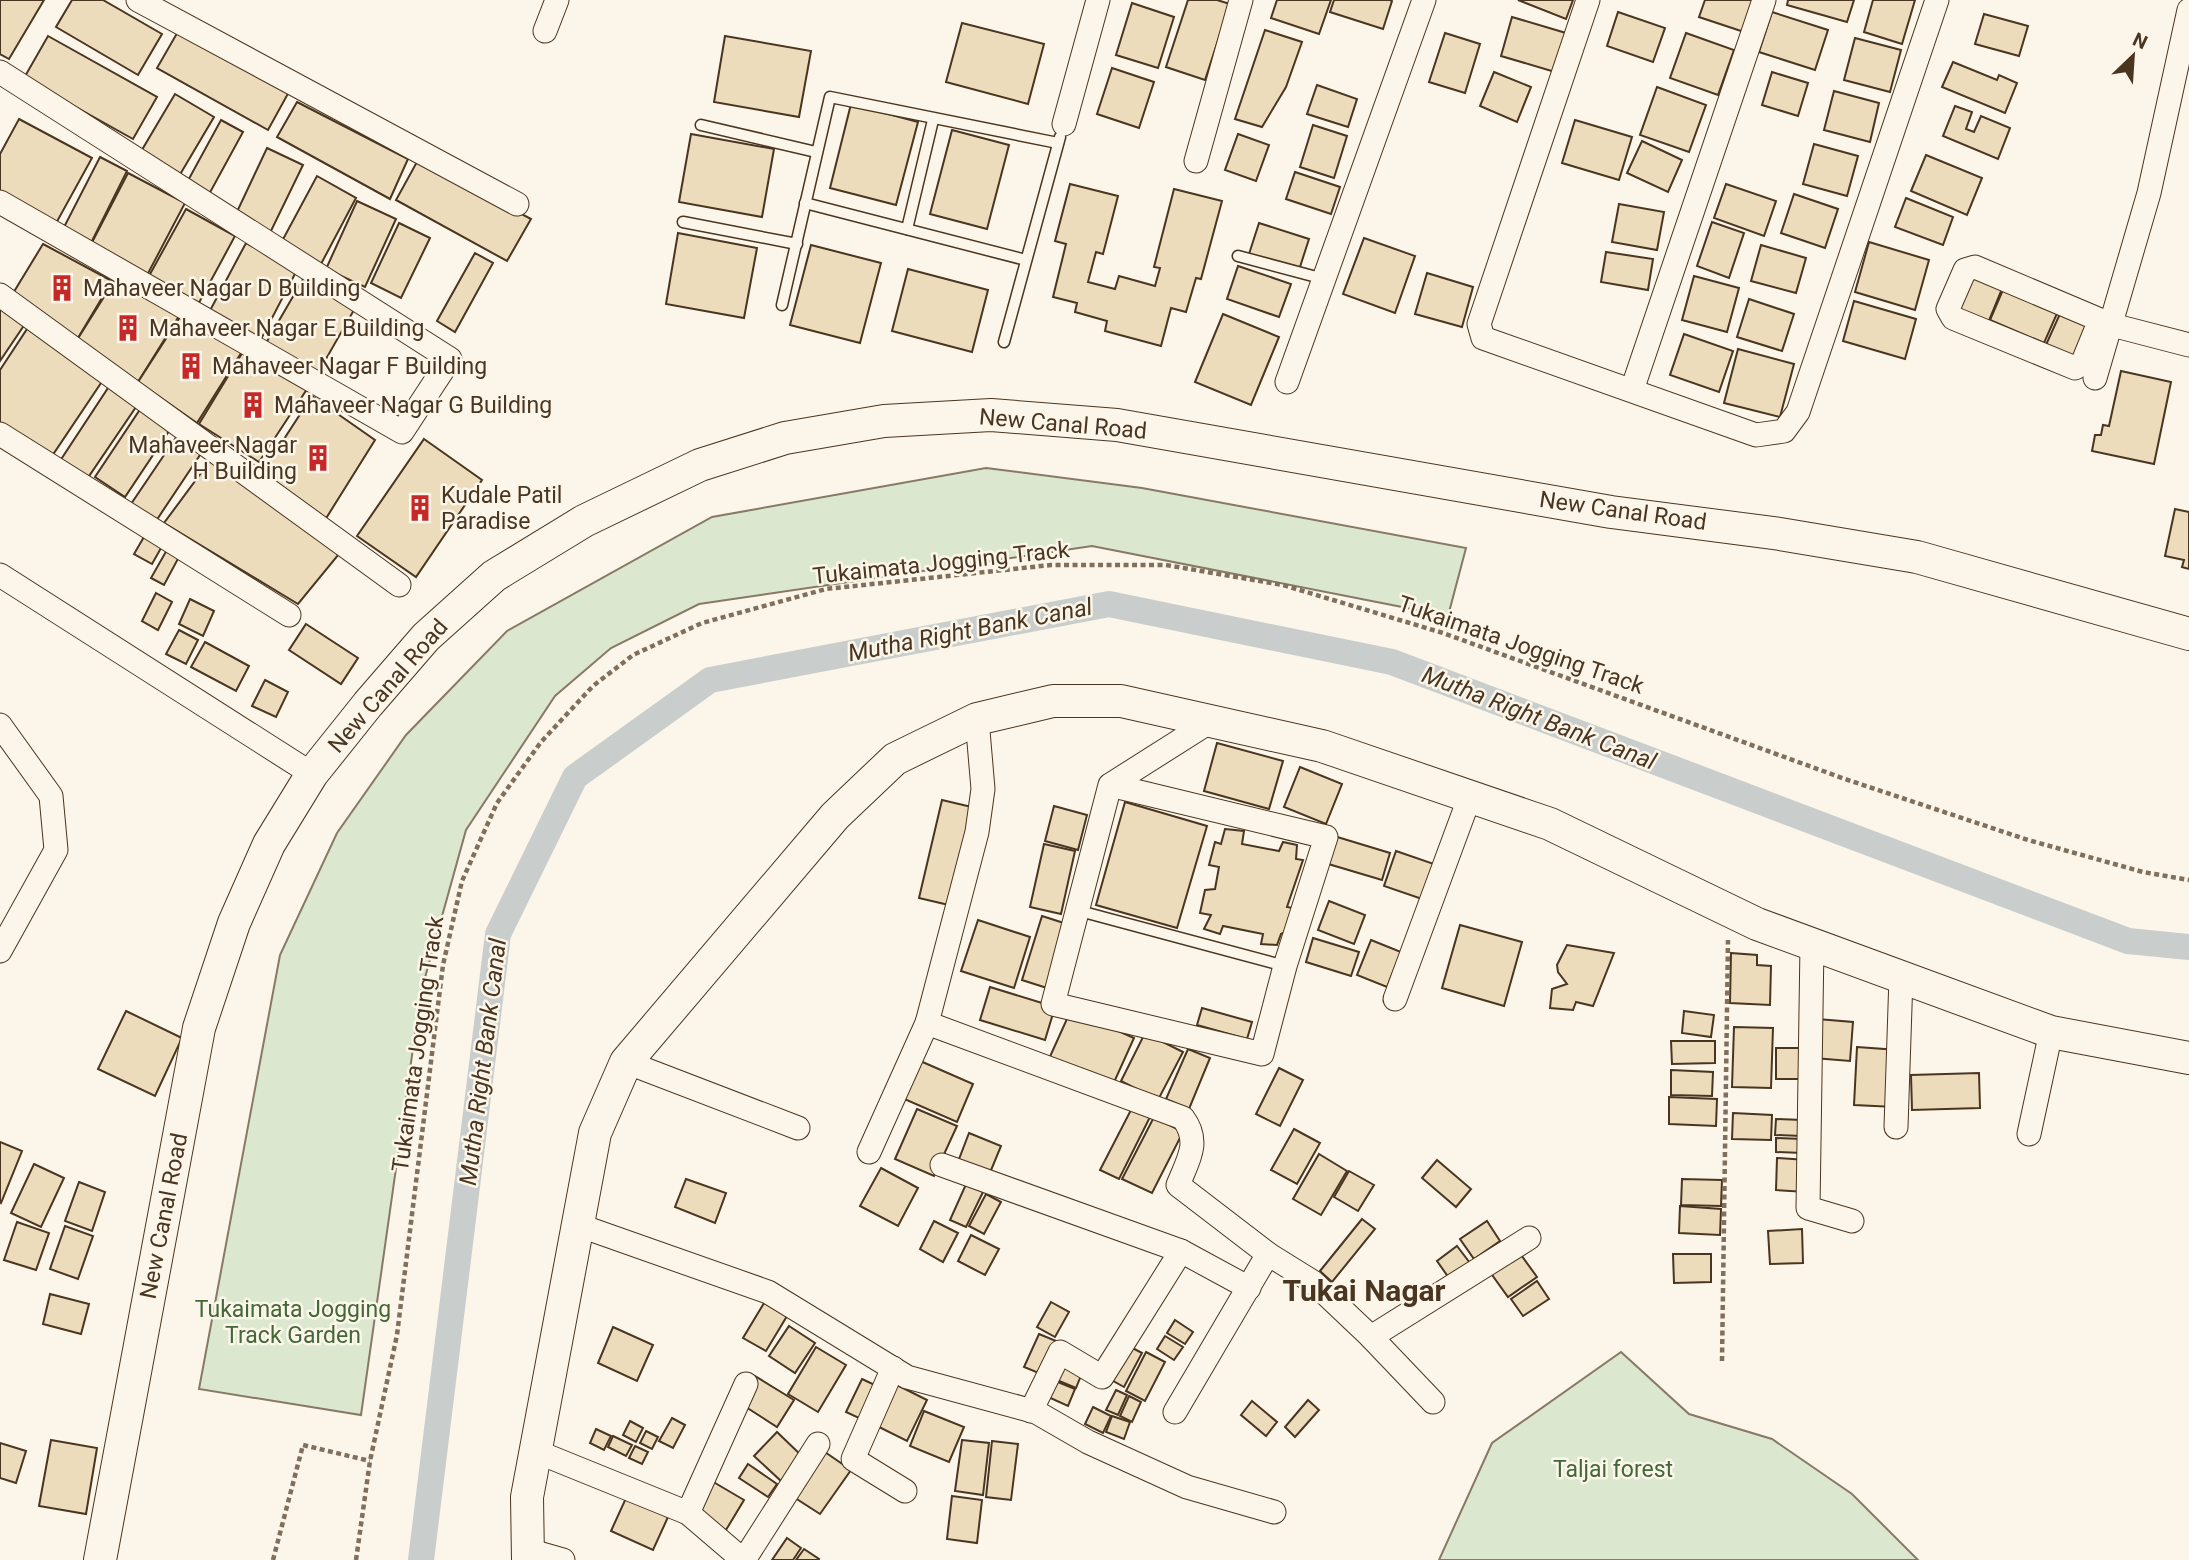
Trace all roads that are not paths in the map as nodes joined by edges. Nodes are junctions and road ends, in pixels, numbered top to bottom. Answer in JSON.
{"nodes":[{"id":1,"x":138,"y":0,"type":"edge"},
{"id":2,"x":557,"y":0,"type":"edge"},
{"id":3,"x":1098,"y":0,"type":"edge"},
{"id":4,"x":1241,"y":0,"type":"edge"},
{"id":5,"x":1424,"y":0,"type":"edge"},
{"id":6,"x":1588,"y":0,"type":"edge"},
{"id":7,"x":1763,"y":0,"type":"edge"},
{"id":8,"x":1937,"y":0,"type":"edge"},
{"id":9,"x":2169,"y":0,"type":"edge"},
{"id":10,"x":2189,"y":8,"type":"edge"},
{"id":11,"x":545,"y":31,"type":"dead end"},
{"id":12,"x":0,"y":72,"type":"edge"},
{"id":13,"x":933,"y":120,"type":"junction"},
{"id":14,"x":701,"y":125,"type":"dead end"},
{"id":15,"x":1061,"y":133,"type":"junction"},
{"id":16,"x":816,"y":152,"type":"junction"},
{"id":17,"x":1196,"y":161,"type":"dead end"},
{"id":18,"x":0,"y":202,"type":"edge"},
{"id":19,"x":806,"y":203,"type":"junction"},
{"id":20,"x":517,"y":204,"type":"dead end"},
{"id":21,"x":683,"y":222,"type":"dead end"},
{"id":22,"x":907,"y":229,"type":"junction"},
{"id":23,"x":797,"y":244,"type":"junction"},
{"id":24,"x":1238,"y":256,"type":"dead end"},
{"id":25,"x":1026,"y":260,"type":"junction"},
{"id":26,"x":1324,"y":279,"type":"junction"},
{"id":27,"x":0,"y":295,"type":"edge"},
{"id":28,"x":782,"y":305,"type":"dead end"},
{"id":29,"x":2106,"y":323,"type":"junction"},
{"id":30,"x":1004,"y":342,"type":"dead end"},
{"id":31,"x":2189,"y":345,"type":"edge"},
{"id":32,"x":2095,"y":378,"type":"dead end"},
{"id":33,"x":1287,"y":382,"type":"dead end"},
{"id":34,"x":1632,"y":390,"type":"junction"},
{"id":35,"x":0,"y":434,"type":"edge"},
{"id":36,"x":0,"y":575,"type":"edge"},
{"id":37,"x":399,"y":585,"type":"dead end"},
{"id":38,"x":289,"y":615,"type":"dead end"},
{"id":39,"x":2189,"y":634,"type":"edge"},
{"id":40,"x":977,"y":719,"type":"junction"},
{"id":41,"x":1211,"y":721,"type":"junction"},
{"id":42,"x":0,"y":724,"type":"edge"},
{"id":43,"x":312,"y":774,"type":"junction"},
{"id":44,"x":1110,"y":785,"type":"junction"},
{"id":45,"x":1469,"y":796,"type":"junction"},
{"id":46,"x":1076,"y":910,"type":"junction"},
{"id":47,"x":1812,"y":945,"type":"junction"},
{"id":48,"x":0,"y":951,"type":"edge"},
{"id":49,"x":1285,"y":966,"type":"junction"},
{"id":50,"x":1901,"y":977,"type":"junction"},
{"id":51,"x":1395,"y":999,"type":"dead end"},
{"id":52,"x":927,"y":1023,"type":"junction"},
{"id":53,"x":2051,"y":1032,"type":"junction"},
{"id":54,"x":2189,"y":1058,"type":"edge"},
{"id":55,"x":626,"y":1062,"type":"junction"},
{"id":56,"x":1896,"y":1127,"type":"dead end"},
{"id":57,"x":798,"y":1128,"type":"dead end"},
{"id":58,"x":2029,"y":1134,"type":"dead end"},
{"id":59,"x":869,"y":1152,"type":"dead end"},
{"id":60,"x":942,"y":1165,"type":"dead end"},
{"id":61,"x":1852,"y":1221,"type":"dead end"},
{"id":62,"x":578,"y":1224,"type":"junction"},
{"id":63,"x":1529,"y":1238,"type":"dead end"},
{"id":64,"x":1181,"y":1251,"type":"junction"},
{"id":65,"x":1268,"y":1254,"type":"junction"},
{"id":66,"x":1249,"y":1287,"type":"junction"},
{"id":67,"x":1371,"y":1337,"type":"junction"},
{"id":68,"x":893,"y":1368,"type":"junction"},
{"id":69,"x":746,"y":1384,"type":"dead end"},
{"id":70,"x":1433,"y":1402,"type":"dead end"},
{"id":71,"x":1031,"y":1411,"type":"junction"},
{"id":72,"x":1175,"y":1412,"type":"dead end"},
{"id":73,"x":817,"y":1444,"type":"dead end"},
{"id":74,"x":535,"y":1451,"type":"junction"},
{"id":75,"x":905,"y":1491,"type":"dead end"},
{"id":76,"x":1274,"y":1512,"type":"dead end"},
{"id":77,"x":688,"y":1513,"type":"junction"},
{"id":78,"x":528,"y":1555,"type":"edge"},
{"id":79,"x":100,"y":1560,"type":"edge"},
{"id":80,"x":563,"y":1560,"type":"edge"},
{"id":81,"x":744,"y":1560,"type":"edge"}],
"edges":[{"from":1,"to":20,"type":"street"},
{"from":2,"to":11,"type":"street"},
{"from":3,"to":15,"type":"street"},
{"from":4,"to":17,"type":"street"},
{"from":5,"to":26,"type":"street"},
{"from":6,"to":34,"type":"street"},
{"from":7,"to":34,"type":"street"},
{"from":8,"to":34,"type":"street"},
{"from":9,"to":10,"type":"street"},
{"from":10,"to":29,"type":"street"},
{"from":12,"to":18,"type":"street"},
{"from":13,"to":15,"type":"lane"},
{"from":13,"to":16,"type":"lane"},
{"from":13,"to":22,"type":"lane"},
{"from":14,"to":16,"type":"lane"},
{"from":15,"to":25,"type":"lane"},
{"from":16,"to":19,"type":"lane"},
{"from":19,"to":22,"type":"lane"},
{"from":19,"to":23,"type":"lane"},
{"from":21,"to":23,"type":"lane"},
{"from":22,"to":25,"type":"lane"},
{"from":23,"to":28,"type":"lane"},
{"from":24,"to":26,"type":"lane"},
{"from":25,"to":30,"type":"lane"},
{"from":26,"to":33,"type":"street"},
{"from":27,"to":37,"type":"street"},
{"from":29,"to":29,"type":"street"},
{"from":29,"to":31,"type":"street"},
{"from":29,"to":32,"type":"street"},
{"from":35,"to":38,"type":"street"},
{"from":36,"to":43,"type":"street"},
{"from":39,"to":43,"type":"street","name":"New Canal Road"},
{"from":40,"to":41,"type":"street"},
{"from":40,"to":52,"type":"street"},
{"from":40,"to":55,"type":"street"},
{"from":41,"to":44,"type":"street"},
{"from":41,"to":45,"type":"street"},
{"from":42,"to":48,"type":"street"},
{"from":43,"to":79,"type":"street","name":"New Canal Road"},
{"from":44,"to":46,"type":"street"},
{"from":44,"to":49,"type":"street"},
{"from":45,"to":47,"type":"street"},
{"from":45,"to":51,"type":"street"},
{"from":46,"to":49,"type":"lane"},
{"from":46,"to":49,"type":"street"},
{"from":47,"to":50,"type":"street"},
{"from":47,"to":61,"type":"street"},
{"from":50,"to":53,"type":"street"},
{"from":50,"to":56,"type":"street"},
{"from":52,"to":59,"type":"street"},
{"from":52,"to":65,"type":"street"},
{"from":53,"to":54,"type":"street"},
{"from":53,"to":58,"type":"street"},
{"from":55,"to":57,"type":"street"},
{"from":55,"to":62,"type":"street"},
{"from":60,"to":64,"type":"street"},
{"from":62,"to":68,"type":"street"},
{"from":62,"to":74,"type":"street"},
{"from":63,"to":67,"type":"street"},
{"from":64,"to":66,"type":"street"},
{"from":64,"to":71,"type":"street"},
{"from":65,"to":66,"type":"street"},
{"from":65,"to":67,"type":"street"},
{"from":66,"to":72,"type":"street"},
{"from":67,"to":70,"type":"street"},
{"from":68,"to":71,"type":"street"},
{"from":68,"to":75,"type":"street"},
{"from":69,"to":77,"type":"street"},
{"from":71,"to":76,"type":"street"},
{"from":73,"to":81,"type":"street"},
{"from":74,"to":77,"type":"street"},
{"from":74,"to":78,"type":"street"},
{"from":77,"to":81,"type":"street"},
{"from":78,"to":80,"type":"street"}]}
